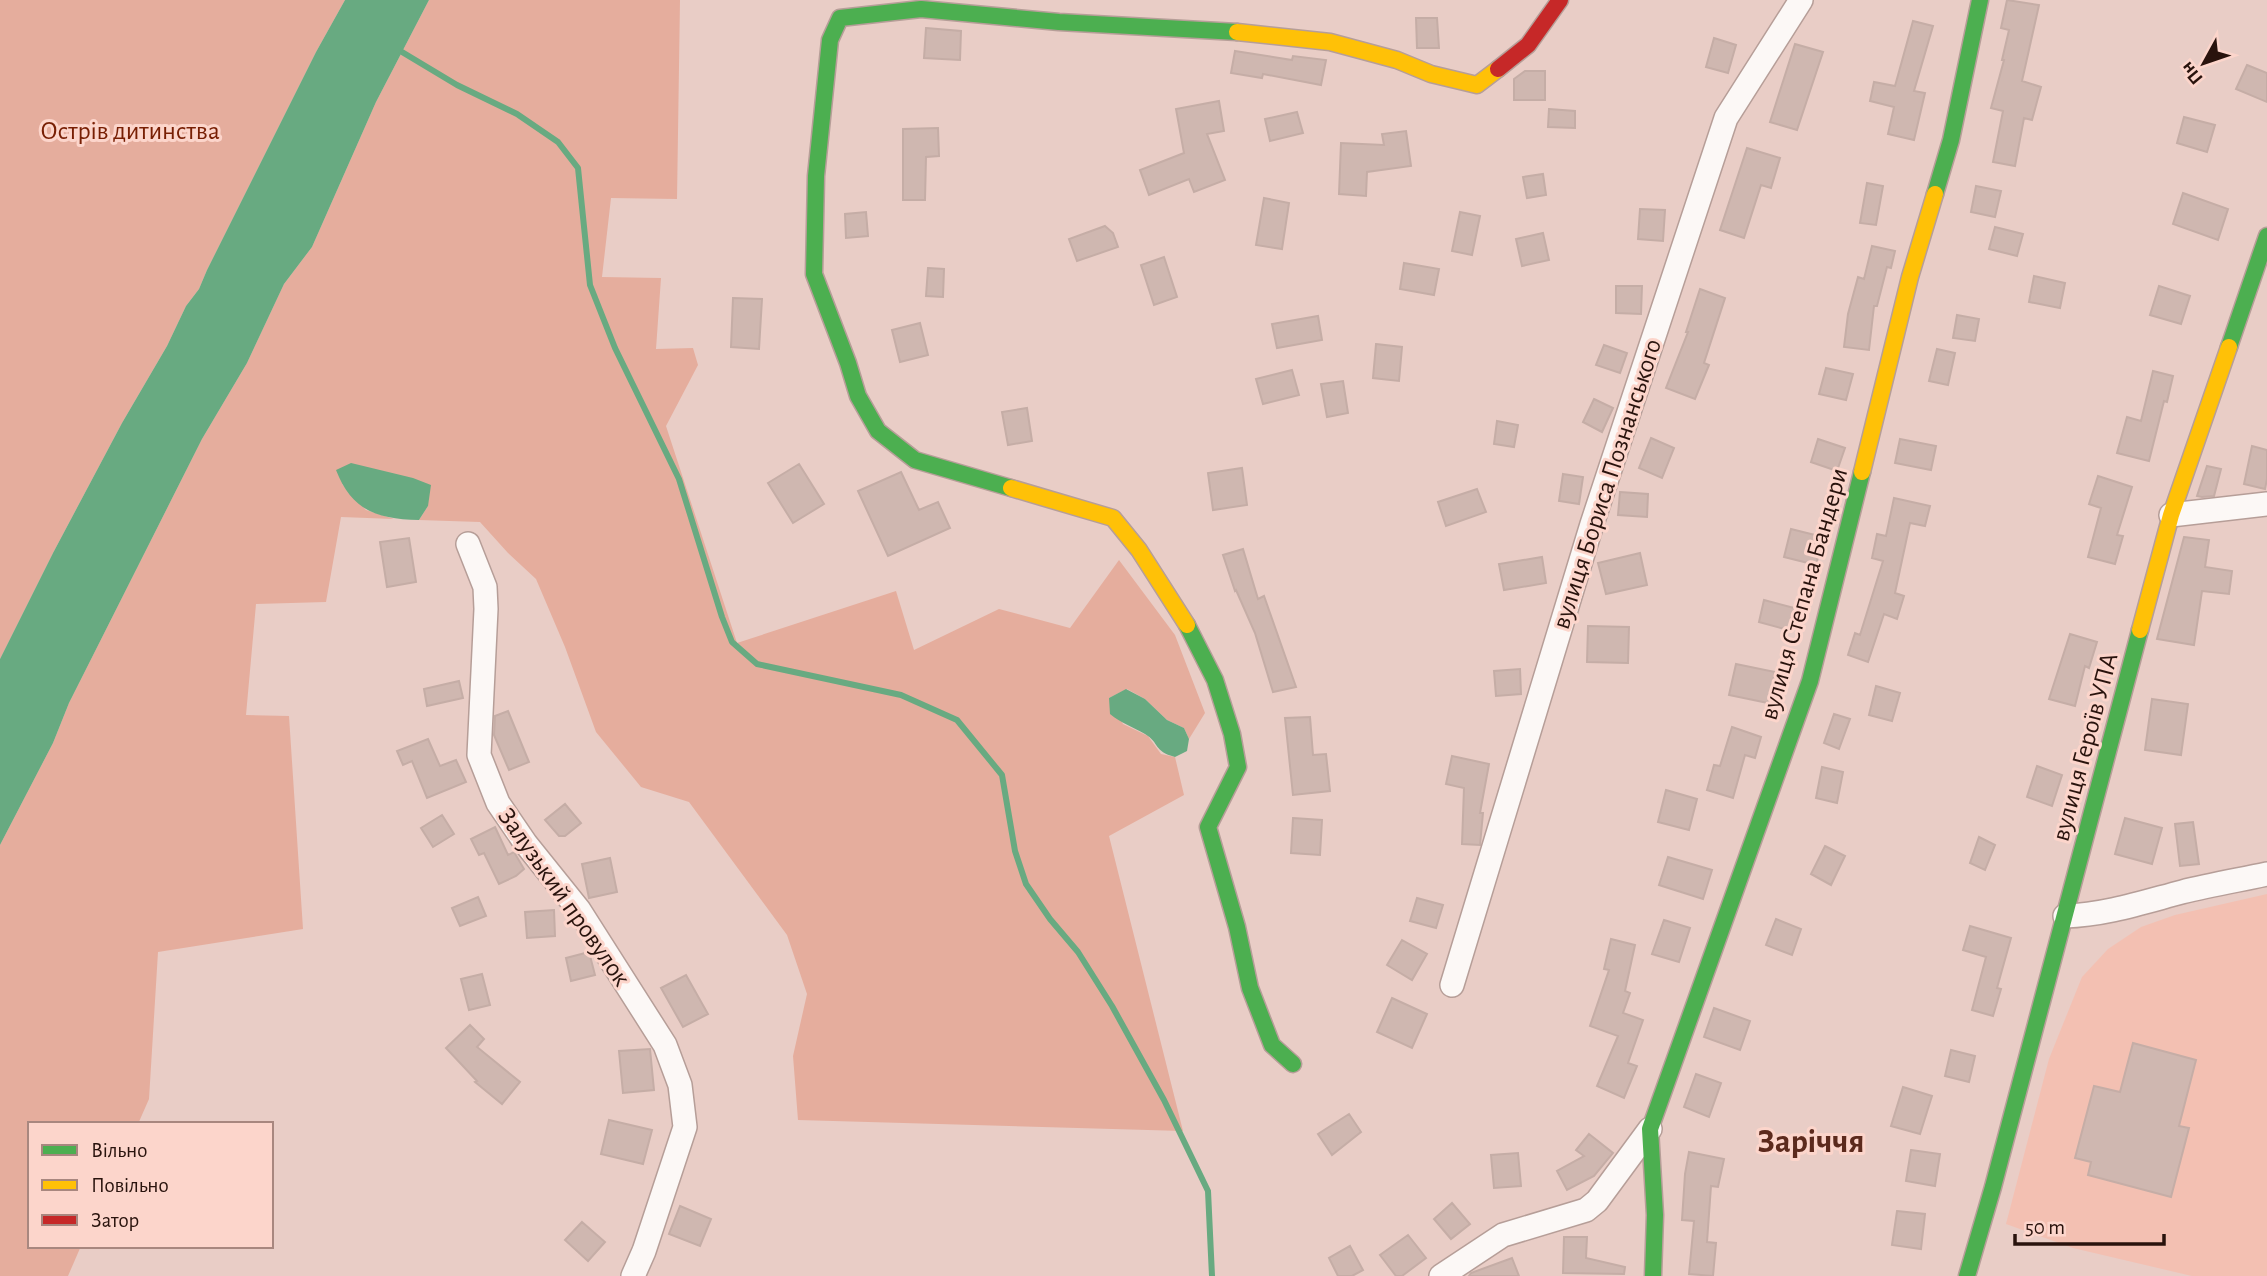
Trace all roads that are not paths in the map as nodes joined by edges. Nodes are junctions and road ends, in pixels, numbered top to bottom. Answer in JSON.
{"nodes":[{"id":1,"x":1560,"y":0,"type":"edge"},
{"id":2,"x":1801,"y":0,"type":"edge"},
{"id":3,"x":1980,"y":0,"type":"edge"},
{"id":4,"x":2267,"y":236,"type":"edge"},
{"id":5,"x":2267,"y":504,"type":"edge"},
{"id":6,"x":2171,"y":515,"type":"junction"},
{"id":7,"x":468,"y":544,"type":"dead end"},
{"id":8,"x":2267,"y":874,"type":"edge"},
{"id":9,"x":2065,"y":916,"type":"junction"},
{"id":10,"x":1452,"y":985,"type":"dead end"},
{"id":11,"x":1293,"y":1064,"type":"dead end"},
{"id":12,"x":1650,"y":1129,"type":"junction"},
{"id":13,"x":633,"y":1276,"type":"edge"},
{"id":14,"x":1441,"y":1276,"type":"edge"},
{"id":15,"x":1653,"y":1276,"type":"edge"},
{"id":16,"x":1967,"y":1276,"type":"edge"}],
"edges":[{"from":1,"to":11,"type":"street"},
{"from":2,"to":10,"type":"street","name":"вулиця Бориса Познанського"},
{"from":3,"to":12,"type":"street","name":"вулиця Степана Бандери"},
{"from":4,"to":6,"type":"street","name":"вулиця Героїв УПА"},
{"from":5,"to":6,"type":"street"},
{"from":6,"to":9,"type":"street","name":"вулиця Героїв УПА"},
{"from":7,"to":13,"type":"street","name":"Залузький провулок"},
{"from":8,"to":9,"type":"street"},
{"from":9,"to":16,"type":"street","name":"вулиця Героїв УПА"},
{"from":12,"to":14,"type":"street"},
{"from":12,"to":15,"type":"street","name":"вулиця Степана Бандери"}]}
